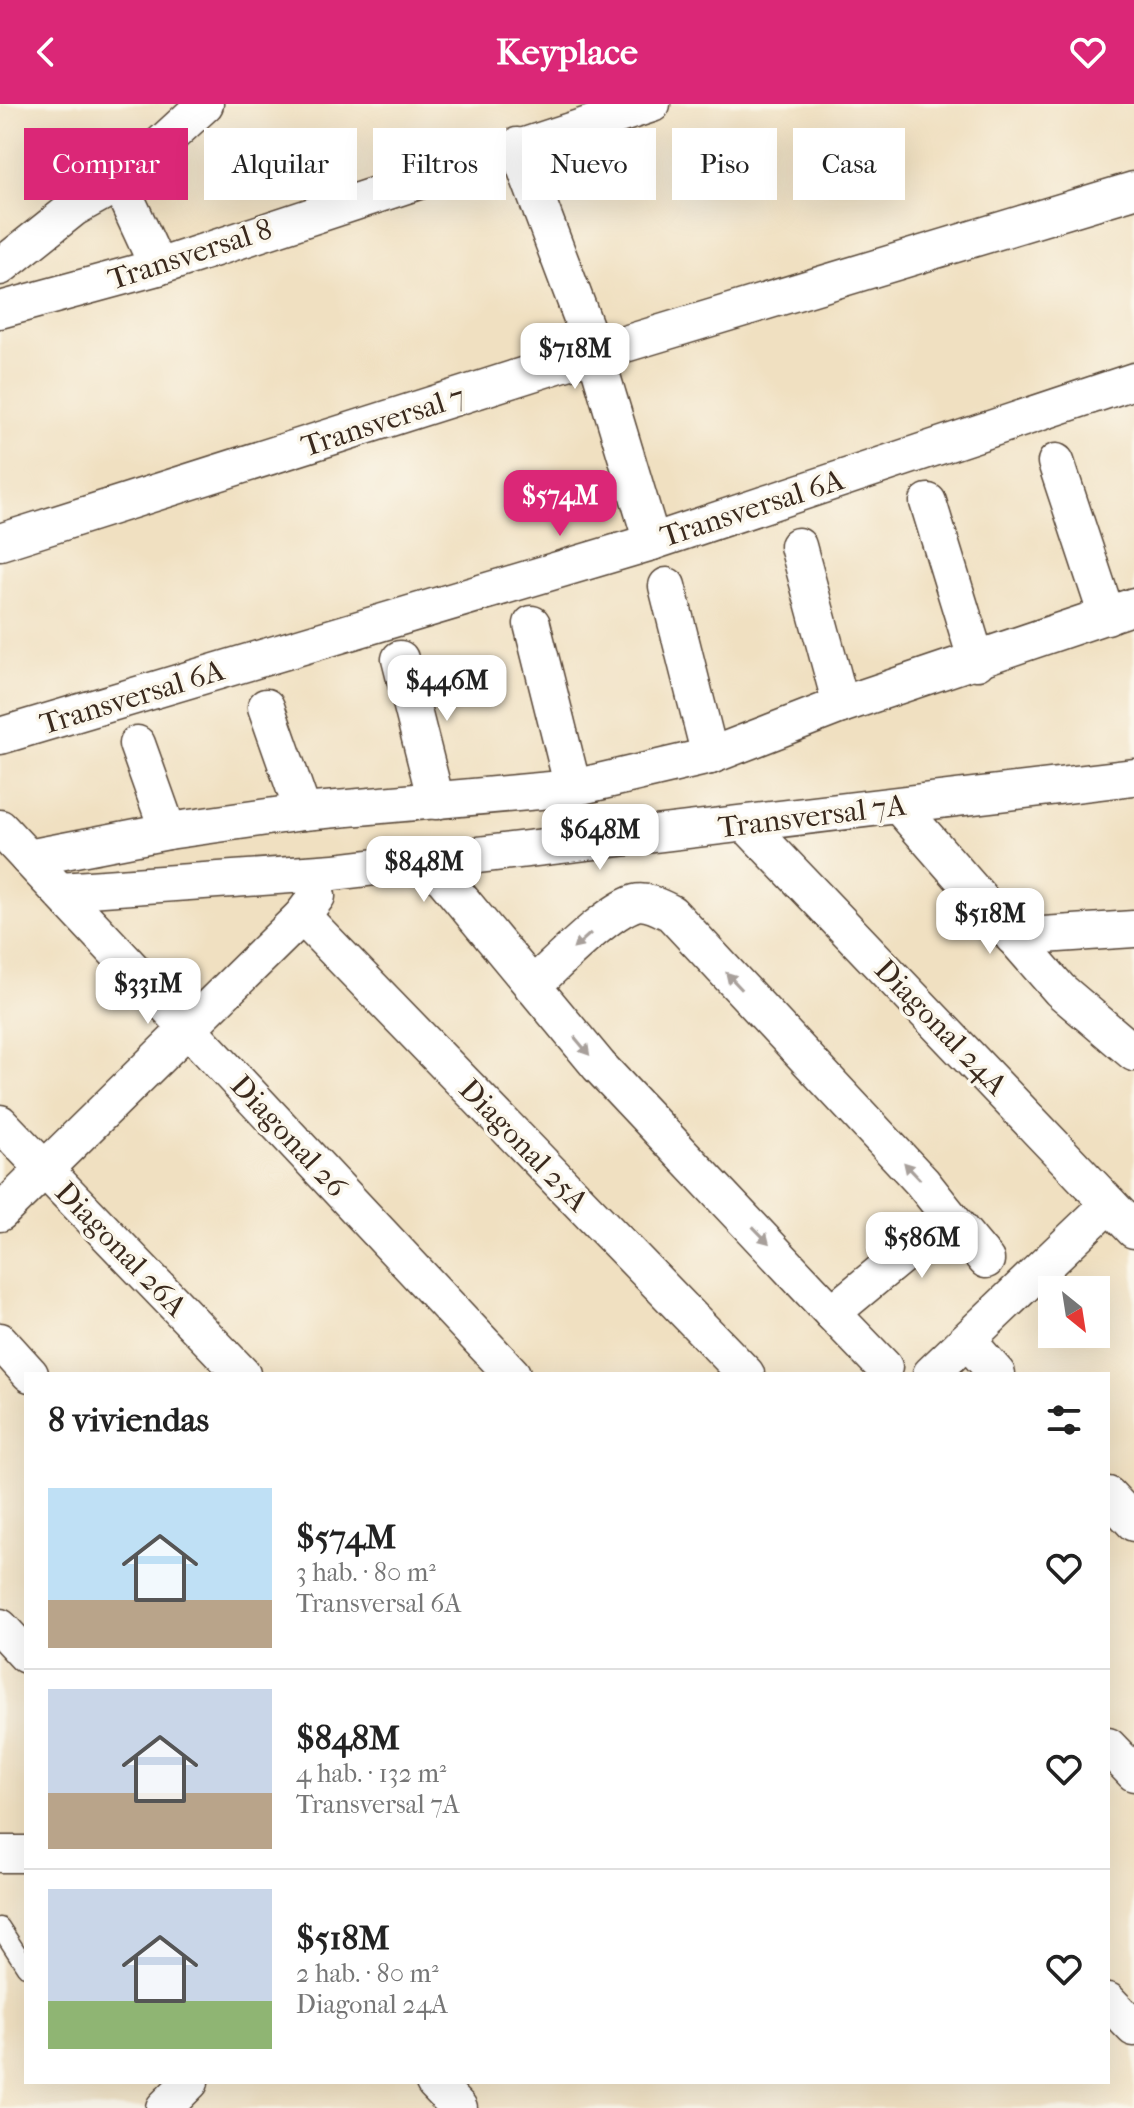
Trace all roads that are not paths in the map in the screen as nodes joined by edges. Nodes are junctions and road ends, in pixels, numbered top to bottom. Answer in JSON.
{"nodes":[{"id":1,"x":205,"y":104,"type":"edge"},
{"id":2,"x":652,"y":104,"type":"edge"},
{"id":3,"x":179,"y":128,"type":"edge"},
{"id":4,"x":517,"y":146,"type":"junction"},
{"id":5,"x":1134,"y":190,"type":"edge"},
{"id":6,"x":88,"y":200,"type":"edge"},
{"id":7,"x":127,"y":200,"type":"edge"},
{"id":8,"x":0,"y":267,"type":"edge"},
{"id":9,"x":158,"y":267,"type":"junction"},
{"id":10,"x":0,"y":310,"type":"edge"},
{"id":11,"x":595,"y":353,"type":"junction"},
{"id":12,"x":1134,"y":381,"type":"edge"},
{"id":13,"x":1056,"y":462,"type":"dead end"},
{"id":14,"x":928,"y":502,"type":"dead end"},
{"id":15,"x":0,"y":542,"type":"edge"},
{"id":16,"x":652,"y":542,"type":"junction"},
{"id":17,"x":798,"y":546,"type":"dead end"},
{"id":18,"x":667,"y":586,"type":"dead end"},
{"id":19,"x":1120,"y":611,"type":"edge"},
{"id":20,"x":532,"y":624,"type":"dead end"},
{"id":21,"x":400,"y":659,"type":"dead end"},
{"id":22,"x":977,"y":662,"type":"junction"},
{"id":23,"x":841,"y":705,"type":"junction"},
{"id":24,"x":266,"y":707,"type":"dead end"},
{"id":25,"x":0,"y":736,"type":"edge"},
{"id":26,"x":137,"y":744,"type":"dead end"},
{"id":27,"x":710,"y":756,"type":"junction"},
{"id":28,"x":1134,"y":777,"type":"edge"},
{"id":29,"x":573,"y":788,"type":"junction"},
{"id":30,"x":436,"y":801,"type":"junction"},
{"id":31,"x":899,"y":806,"type":"junction"},
{"id":32,"x":303,"y":812,"type":"junction"},
{"id":33,"x":747,"y":825,"type":"junction"},
{"id":34,"x":0,"y":828,"type":"edge"},
{"id":35,"x":168,"y":831,"type":"junction"},
{"id":36,"x":28,"y":858,"type":"junction"},
{"id":37,"x":429,"y":861,"type":"junction"},
{"id":38,"x":334,"y":872,"type":"junction"},
{"id":39,"x":60,"y":891,"type":"junction"},
{"id":40,"x":302,"y":916,"type":"junction"},
{"id":41,"x":1134,"y":929,"type":"edge"},
{"id":42,"x":1013,"y":937,"type":"junction"},
{"id":43,"x":532,"y":986,"type":"junction"},
{"id":44,"x":188,"y":1029,"type":"junction"},
{"id":45,"x":1134,"y":1053,"type":"edge"},
{"id":46,"x":0,"y":1123,"type":"edge"},
{"id":47,"x":44,"y":1170,"type":"junction"},
{"id":48,"x":1109,"y":1204,"type":"junction"},
{"id":49,"x":0,"y":1213,"type":"edge"},
{"id":50,"x":949,"y":1216,"type":"junction"},
{"id":51,"x":1134,"y":1230,"type":"edge"},
{"id":52,"x":986,"y":1260,"type":"dead end"},
{"id":53,"x":832,"y":1313,"type":"junction"},
{"id":54,"x":967,"y":1340,"type":"junction"},
{"id":55,"x":0,"y":1341,"type":"edge"},
{"id":56,"x":884,"y":1367,"type":"dead end"},
{"id":57,"x":28,"y":1372,"type":"edge"},
{"id":58,"x":240,"y":1372,"type":"edge"},
{"id":59,"x":510,"y":1372,"type":"edge"},
{"id":60,"x":744,"y":1372,"type":"edge"},
{"id":61,"x":933,"y":1372,"type":"edge"},
{"id":62,"x":995,"y":1372,"type":"edge"},
{"id":63,"x":1110,"y":1497,"type":"edge"},
{"id":64,"x":1134,"y":1523,"type":"edge"},
{"id":65,"x":0,"y":1627,"type":"edge"},
{"id":66,"x":24,"y":1653,"type":"edge"},
{"id":67,"x":1110,"y":1748,"type":"edge"},
{"id":68,"x":1134,"y":1773,"type":"edge"},
{"id":69,"x":0,"y":1854,"type":"edge"},
{"id":70,"x":24,"y":1854,"type":"edge"},
{"id":71,"x":0,"y":1927,"type":"edge"},
{"id":72,"x":24,"y":1964,"type":"edge"},
{"id":73,"x":1110,"y":2003,"type":"edge"},
{"id":74,"x":1134,"y":2028,"type":"edge"},
{"id":75,"x":436,"y":2084,"type":"edge"},
{"id":76,"x":459,"y":2108,"type":"edge"}],
"edges":[{"from":1,"to":3,"type":"street"},
{"from":2,"to":4,"type":"street","name":"Transversal 8"},
{"from":4,"to":9,"type":"street","name":"Transversal 8"},
{"from":4,"to":11,"type":"street"},
{"from":5,"to":11,"type":"street","name":"Transversal 7"},
{"from":6,"to":8,"type":"street"},
{"from":7,"to":9,"type":"street"},
{"from":9,"to":10,"type":"street","name":"Transversal 8"},
{"from":11,"to":15,"type":"street","name":"Transversal 7"},
{"from":11,"to":16,"type":"street"},
{"from":12,"to":16,"type":"street","name":"Transversal 6A"},
{"from":13,"to":19,"type":"street"},
{"from":14,"to":22,"type":"street"},
{"from":16,"to":25,"type":"street","name":"Transversal 6A"},
{"from":17,"to":23,"type":"street"},
{"from":18,"to":27,"type":"street"},
{"from":19,"to":22,"type":"street"},
{"from":20,"to":29,"type":"street"},
{"from":21,"to":30,"type":"street"},
{"from":22,"to":23,"type":"street"},
{"from":23,"to":27,"type":"street"},
{"from":24,"to":32,"type":"street"},
{"from":26,"to":35,"type":"street"},
{"from":27,"to":29,"type":"street"},
{"from":28,"to":31,"type":"street","name":"Transversal 7A"},
{"from":29,"to":30,"type":"street"},
{"from":30,"to":32,"type":"street"},
{"from":31,"to":33,"type":"street","name":"Transversal 7A"},
{"from":31,"to":42,"type":"street"},
{"from":32,"to":35,"type":"street"},
{"from":33,"to":37,"type":"street","name":"Transversal 7A"},
{"from":33,"to":48,"type":"street","name":"Diagonal 24A"},
{"from":34,"to":36,"type":"street","name":"Diagonal 26"},
{"from":35,"to":36,"type":"street"},
{"from":36,"to":39,"type":"street","name":"Diagonal 26"},
{"from":37,"to":38,"type":"street","name":"Transversal 7A"},
{"from":37,"to":43,"type":"street"},
{"from":38,"to":39,"type":"street","name":"Transversal 7A"},
{"from":38,"to":40,"type":"street"},
{"from":39,"to":44,"type":"street","name":"Diagonal 26"},
{"from":40,"to":44,"type":"street"},
{"from":40,"to":60,"type":"street","name":"Diagonal 25A"},
{"from":41,"to":42,"type":"street"},
{"from":42,"to":45,"type":"street"},
{"from":50,"to":43,"type":"street","one_way":true},
{"from":43,"to":53,"type":"street","one_way":true},
{"from":44,"to":47,"type":"street"},
{"from":44,"to":59,"type":"street","name":"Diagonal 26"},
{"from":46,"to":47,"type":"street","name":"Diagonal 26A"},
{"from":47,"to":49,"type":"street"},
{"from":47,"to":58,"type":"street","name":"Diagonal 26A"},
{"from":48,"to":51,"type":"street","name":"Diagonal 24A"},
{"from":48,"to":54,"type":"street"},
{"from":50,"to":52,"type":"street"},
{"from":50,"to":53,"type":"street"},
{"from":53,"to":56,"type":"street"},
{"from":54,"to":61,"type":"street"},
{"from":54,"to":62,"type":"street"},
{"from":55,"to":57,"type":"street"},
{"from":63,"to":64,"type":"street"},
{"from":65,"to":66,"type":"street"},
{"from":67,"to":68,"type":"street"},
{"from":69,"to":70,"type":"street"},
{"from":71,"to":72,"type":"lane"},
{"from":73,"to":74,"type":"street"},
{"from":75,"to":76,"type":"street"}]}
